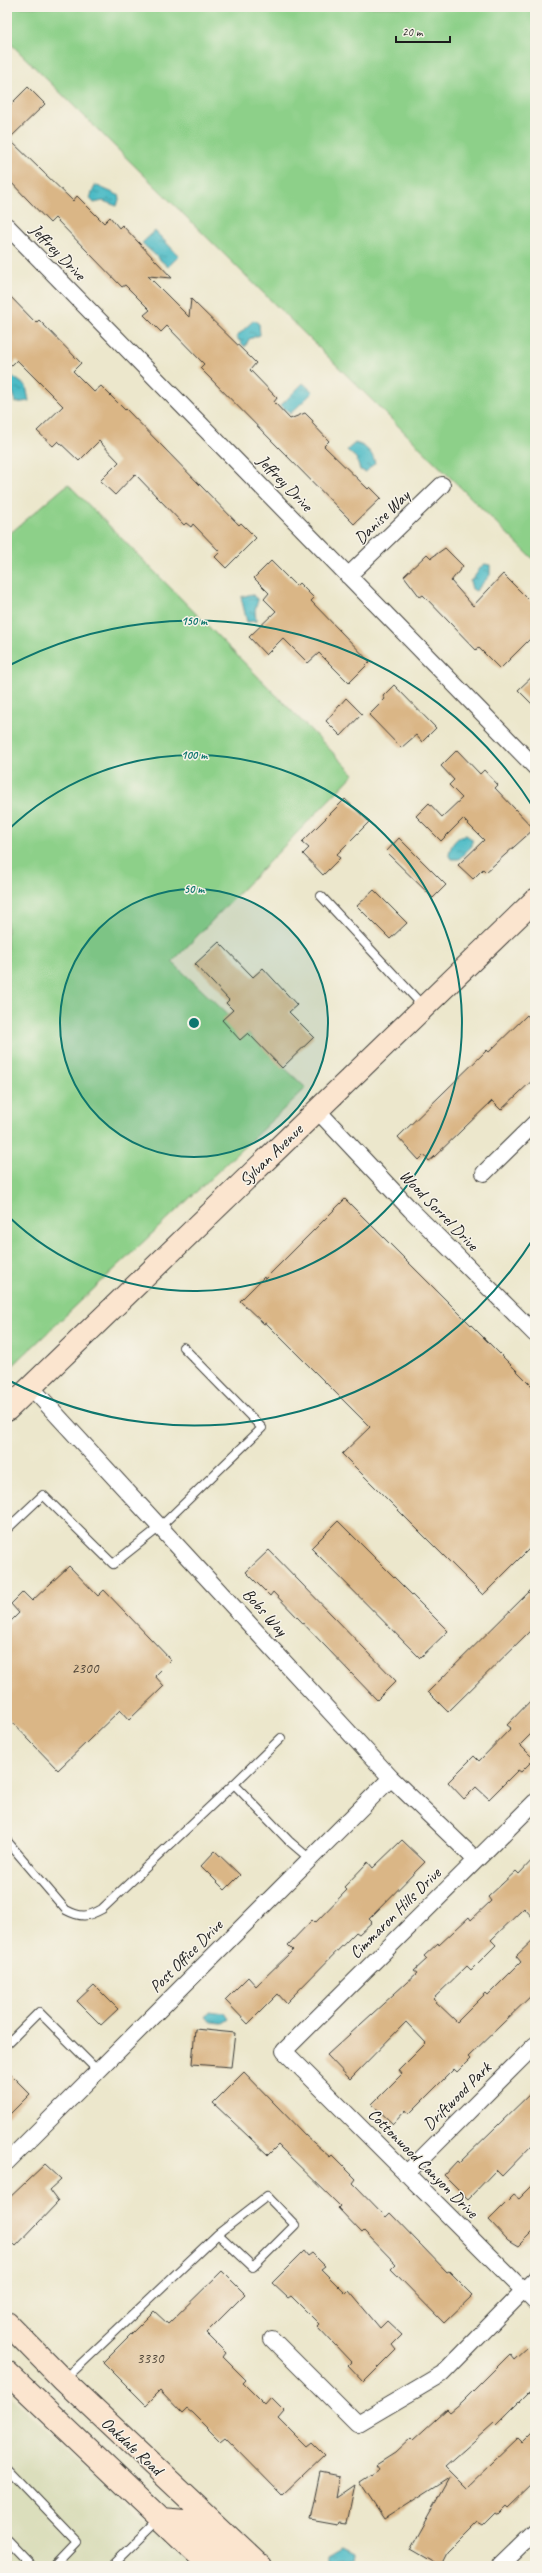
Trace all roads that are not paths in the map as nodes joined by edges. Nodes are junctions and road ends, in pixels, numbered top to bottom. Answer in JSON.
{"nodes":[{"id":1,"x":7,"y":226,"type":"edge"},
{"id":2,"x":442,"y":485,"type":"dead end"},
{"id":3,"x":348,"y":576,"type":"junction"},
{"id":4,"x":535,"y":767,"type":"edge"},
{"id":5,"x":321,"y":896,"type":"dead end"},
{"id":6,"x":535,"y":900,"type":"edge"},
{"id":7,"x":425,"y":1007,"type":"junction"},
{"id":8,"x":318,"y":1111,"type":"junction"},
{"id":9,"x":535,"y":1123,"type":"edge"},
{"id":10,"x":484,"y":1173,"type":"dead end"},
{"id":11,"x":535,"y":1334,"type":"edge"},
{"id":12,"x":183,"y":1347,"type":"dead end"},
{"id":13,"x":31,"y":1387,"type":"junction"},
{"id":14,"x":7,"y":1410,"type":"edge"},
{"id":15,"x":160,"y":1526,"type":"junction"},
{"id":16,"x":7,"y":1529,"type":"edge"},
{"id":17,"x":281,"y":1738,"type":"dead end"},
{"id":18,"x":391,"y":1778,"type":"junction"},
{"id":19,"x":234,"y":1784,"type":"junction"},
{"id":20,"x":535,"y":1802,"type":"edge"},
{"id":21,"x":7,"y":1841,"type":"edge"},
{"id":22,"x":310,"y":1859,"type":"junction"},
{"id":23,"x":476,"y":1860,"type":"junction"},
{"id":24,"x":7,"y":2044,"type":"edge"},
{"id":25,"x":535,"y":2045,"type":"edge"},
{"id":26,"x":284,"y":2051,"type":"joint"},
{"id":27,"x":98,"y":2071,"type":"junction"},
{"id":28,"x":7,"y":2162,"type":"edge"},
{"id":29,"x":406,"y":2174,"type":"junction"},
{"id":30,"x":218,"y":2234,"type":"junction"},
{"id":31,"x":535,"y":2279,"type":"edge"},
{"id":32,"x":524,"y":2290,"type":"junction"},
{"id":33,"x":535,"y":2302,"type":"edge"},
{"id":34,"x":7,"y":2323,"type":"edge"},
{"id":35,"x":272,"y":2339,"type":"dead end"},
{"id":36,"x":7,"y":2372,"type":"edge"},
{"id":37,"x":64,"y":2381,"type":"junction"},
{"id":38,"x":7,"y":2468,"type":"edge"},
{"id":39,"x":161,"y":2519,"type":"junction"},
{"id":40,"x":535,"y":2532,"type":"edge"},
{"id":41,"x":7,"y":2540,"type":"edge"},
{"id":42,"x":32,"y":2566,"type":"edge"},
{"id":43,"x":55,"y":2566,"type":"edge"},
{"id":44,"x":112,"y":2566,"type":"edge"},
{"id":45,"x":210,"y":2566,"type":"edge"},
{"id":46,"x":235,"y":2566,"type":"edge"},
{"id":47,"x":260,"y":2566,"type":"edge"},
{"id":48,"x":500,"y":2566,"type":"edge"}],
"edges":[{"from":1,"to":3,"type":"street","name":"Jeffrey Drive"},
{"from":2,"to":3,"type":"street","name":"Danise Way"},
{"from":3,"to":4,"type":"street","name":"Jeffrey Drive"},
{"from":5,"to":7,"type":"lane"},
{"from":6,"to":7,"type":"main road","name":"Sylvan Avenue"},
{"from":7,"to":8,"type":"main road","name":"Sylvan Avenue"},
{"from":8,"to":11,"type":"street","name":"Wood Sorrel Drive"},
{"from":8,"to":13,"type":"main road","name":"Sylvan Avenue"},
{"from":9,"to":10,"type":"street"},
{"from":12,"to":15,"type":"lane"},
{"from":13,"to":14,"type":"main road","name":"Sylvan Avenue"},
{"from":13,"to":15,"type":"street","name":"Bobs Way"},
{"from":15,"to":16,"type":"lane"},
{"from":15,"to":18,"type":"street","name":"Bobs Way"},
{"from":17,"to":19,"type":"lane"},
{"from":18,"to":22,"type":"street","name":"Post Office Drive"},
{"from":18,"to":23,"type":"street","name":"Bobs Way"},
{"from":19,"to":21,"type":"lane"},
{"from":19,"to":22,"type":"lane"},
{"from":20,"to":23,"type":"street","name":"Cimmaron Hills Drive"},
{"from":22,"to":27,"type":"street","name":"Post Office Drive"},
{"from":23,"to":26,"type":"street","name":"Cimmaron Hills Drive"},
{"from":24,"to":27,"type":"lane"},
{"from":25,"to":29,"type":"street","name":"Driftwood Park"},
{"from":26,"to":29,"type":"street","name":"Cottonwood Canyon Drive"},
{"from":27,"to":28,"type":"street","name":"Post Office Drive"},
{"from":29,"to":32,"type":"street","name":"Cottonwood Canyon Drive"},
{"from":30,"to":30,"type":"lane"},
{"from":30,"to":37,"type":"lane"},
{"from":31,"to":32,"type":"street"},
{"from":32,"to":33,"type":"street","name":"Cottonwood Canyon Drive"},
{"from":32,"to":35,"type":"street"},
{"from":34,"to":37,"type":"main road","name":"Oakdale Road"},
{"from":36,"to":39,"type":"main road","name":"Oakdale Road"},
{"from":37,"to":47,"type":"main road","name":"Oakdale Road"},
{"from":38,"to":43,"type":"lane"},
{"from":39,"to":44,"type":"lane"},
{"from":39,"to":45,"type":"main road","name":"Oakdale Road"},
{"from":39,"to":46,"type":"main road"},
{"from":40,"to":48,"type":"street"},
{"from":41,"to":42,"type":"lane"}]}
